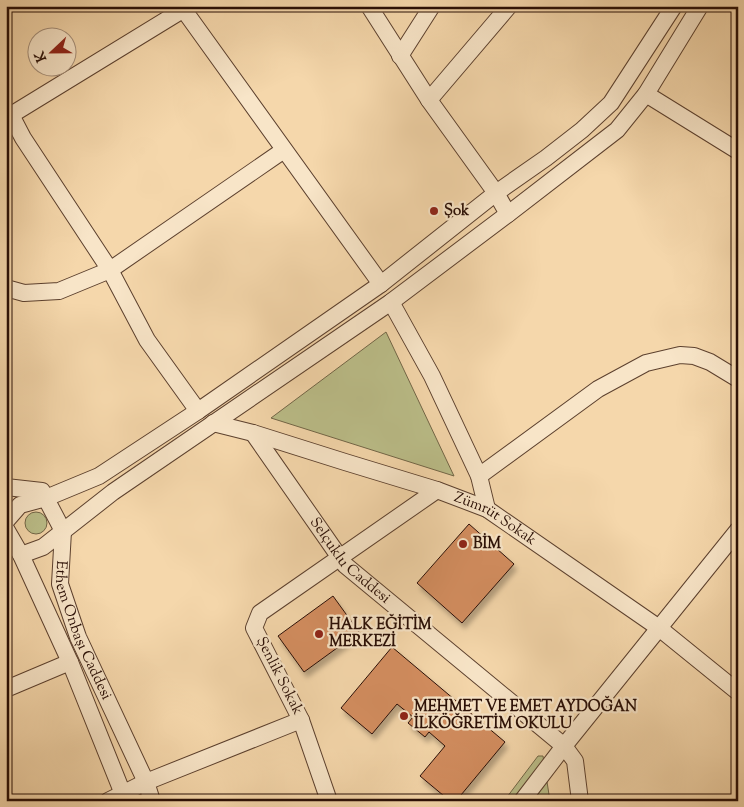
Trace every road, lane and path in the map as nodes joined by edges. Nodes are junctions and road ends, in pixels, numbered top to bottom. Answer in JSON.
{"nodes":[{"id":1,"x":369,"y":6,"type":"edge"},
{"id":2,"x":432,"y":6,"type":"edge"},
{"id":3,"x":510,"y":6,"type":"edge"},
{"id":4,"x":674,"y":6,"type":"edge"},
{"id":5,"x":700,"y":6,"type":"edge"},
{"id":6,"x":184,"y":7,"type":"edge"},
{"id":7,"x":400,"y":56,"type":"junction"},
{"id":8,"x":646,"y":94,"type":"junction"},
{"id":9,"x":429,"y":100,"type":"junction"},
{"id":10,"x":9,"y":114,"type":"edge"},
{"id":11,"x":284,"y":150,"type":"junction"},
{"id":12,"x":738,"y":151,"type":"edge"},
{"id":13,"x":496,"y":193,"type":"junction"},
{"id":14,"x":508,"y":214,"type":"junction"},
{"id":15,"x":110,"y":270,"type":"junction"},
{"id":16,"x":381,"y":284,"type":"junction"},
{"id":17,"x":6,"y":288,"type":"edge"},
{"id":18,"x":391,"y":302,"type":"junction"},
{"id":19,"x":738,"y":379,"type":"edge"},
{"id":20,"x":198,"y":411,"type":"junction"},
{"id":21,"x":213,"y":423,"type":"junction"},
{"id":22,"x":253,"y":433,"type":"junction"},
{"id":23,"x":479,"y":476,"type":"junction"},
{"id":24,"x":6,"y":487,"type":"edge"},
{"id":25,"x":437,"y":490,"type":"junction"},
{"id":26,"x":46,"y":498,"type":"junction"},
{"id":27,"x":487,"y":509,"type":"junction"},
{"id":28,"x":6,"y":521,"type":"edge"},
{"id":29,"x":6,"y":529,"type":"edge"},
{"id":30,"x":738,"y":530,"type":"edge"},
{"id":31,"x":64,"y":531,"type":"junction"},
{"id":32,"x":21,"y":555,"type":"junction"},
{"id":33,"x":340,"y":557,"type":"junction"},
{"id":34,"x":659,"y":628,"type":"junction"},
{"id":35,"x":70,"y":662,"type":"junction"},
{"id":36,"x":6,"y":689,"type":"edge"},
{"id":37,"x":738,"y":692,"type":"edge"},
{"id":38,"x":301,"y":720,"type":"junction"},
{"id":39,"x":564,"y":746,"type":"junction"},
{"id":40,"x":146,"y":782,"type":"junction"},
{"id":41,"x":124,"y":797,"type":"edge"},
{"id":42,"x":108,"y":801,"type":"edge"},
{"id":43,"x":152,"y":801,"type":"edge"},
{"id":44,"x":329,"y":801,"type":"edge"},
{"id":45,"x":522,"y":801,"type":"edge"},
{"id":46,"x":580,"y":801,"type":"edge"}],
"edges":[{"from":1,"to":7,"type":"street"},
{"from":2,"to":7,"type":"street"},
{"from":3,"to":9,"type":"street"},
{"from":4,"to":13,"type":"street"},
{"from":5,"to":8,"type":"street"},
{"from":6,"to":10,"type":"street"},
{"from":6,"to":11,"type":"street"},
{"from":7,"to":9,"type":"street"},
{"from":8,"to":12,"type":"street"},
{"from":8,"to":14,"type":"street"},
{"from":9,"to":13,"type":"street"},
{"from":10,"to":15,"type":"street"},
{"from":11,"to":15,"type":"street"},
{"from":11,"to":16,"type":"street"},
{"from":13,"to":14,"type":"street"},
{"from":13,"to":16,"type":"street"},
{"from":14,"to":18,"type":"street"},
{"from":15,"to":17,"type":"street"},
{"from":15,"to":20,"type":"street"},
{"from":16,"to":20,"type":"street"},
{"from":18,"to":21,"type":"street"},
{"from":18,"to":23,"type":"street"},
{"from":19,"to":23,"type":"street"},
{"from":20,"to":26,"type":"street"},
{"from":21,"to":22,"type":"street","name":"Zümrüt Sokak"},
{"from":21,"to":31,"type":"street"},
{"from":22,"to":25,"type":"street","name":"Zümrüt Sokak"},
{"from":22,"to":33,"type":"street","name":"Selçuklu Caddesi"},
{"from":23,"to":27,"type":"street"},
{"from":24,"to":26,"type":"street"},
{"from":25,"to":27,"type":"street","name":"Zümrüt Sokak"},
{"from":25,"to":33,"type":"street","name":"Şenlik Sokak"},
{"from":26,"to":28,"type":"street"},
{"from":26,"to":31,"type":"street"},
{"from":27,"to":34,"type":"street","name":"Zümrüt Sokak"},
{"from":29,"to":32,"type":"street","name":"Ethem Onbaşı Caddesi"},
{"from":30,"to":34,"type":"street"},
{"from":31,"to":32,"type":"street"},
{"from":31,"to":40,"type":"street","name":"Ethem Onbaşı Caddesi"},
{"from":32,"to":35,"type":"street","name":"Ethem Onbaşı Caddesi"},
{"from":33,"to":38,"type":"street","name":"Şenlik Sokak"},
{"from":33,"to":39,"type":"street","name":"Selçuklu Caddesi"},
{"from":34,"to":37,"type":"street","name":"Zümrüt Sokak"},
{"from":34,"to":39,"type":"street"},
{"from":35,"to":36,"type":"street"},
{"from":35,"to":41,"type":"street","name":"Ethem Onbaşı Caddesi"},
{"from":38,"to":40,"type":"street"},
{"from":38,"to":44,"type":"street","name":"Şenlik Sokak"},
{"from":39,"to":45,"type":"street"},
{"from":39,"to":46,"type":"street","name":"Selçuklu Caddesi"},
{"from":40,"to":41,"type":"street"},
{"from":40,"to":43,"type":"street","name":"Ethem Onbaşı Caddesi"},
{"from":41,"to":42,"type":"street"}]}
